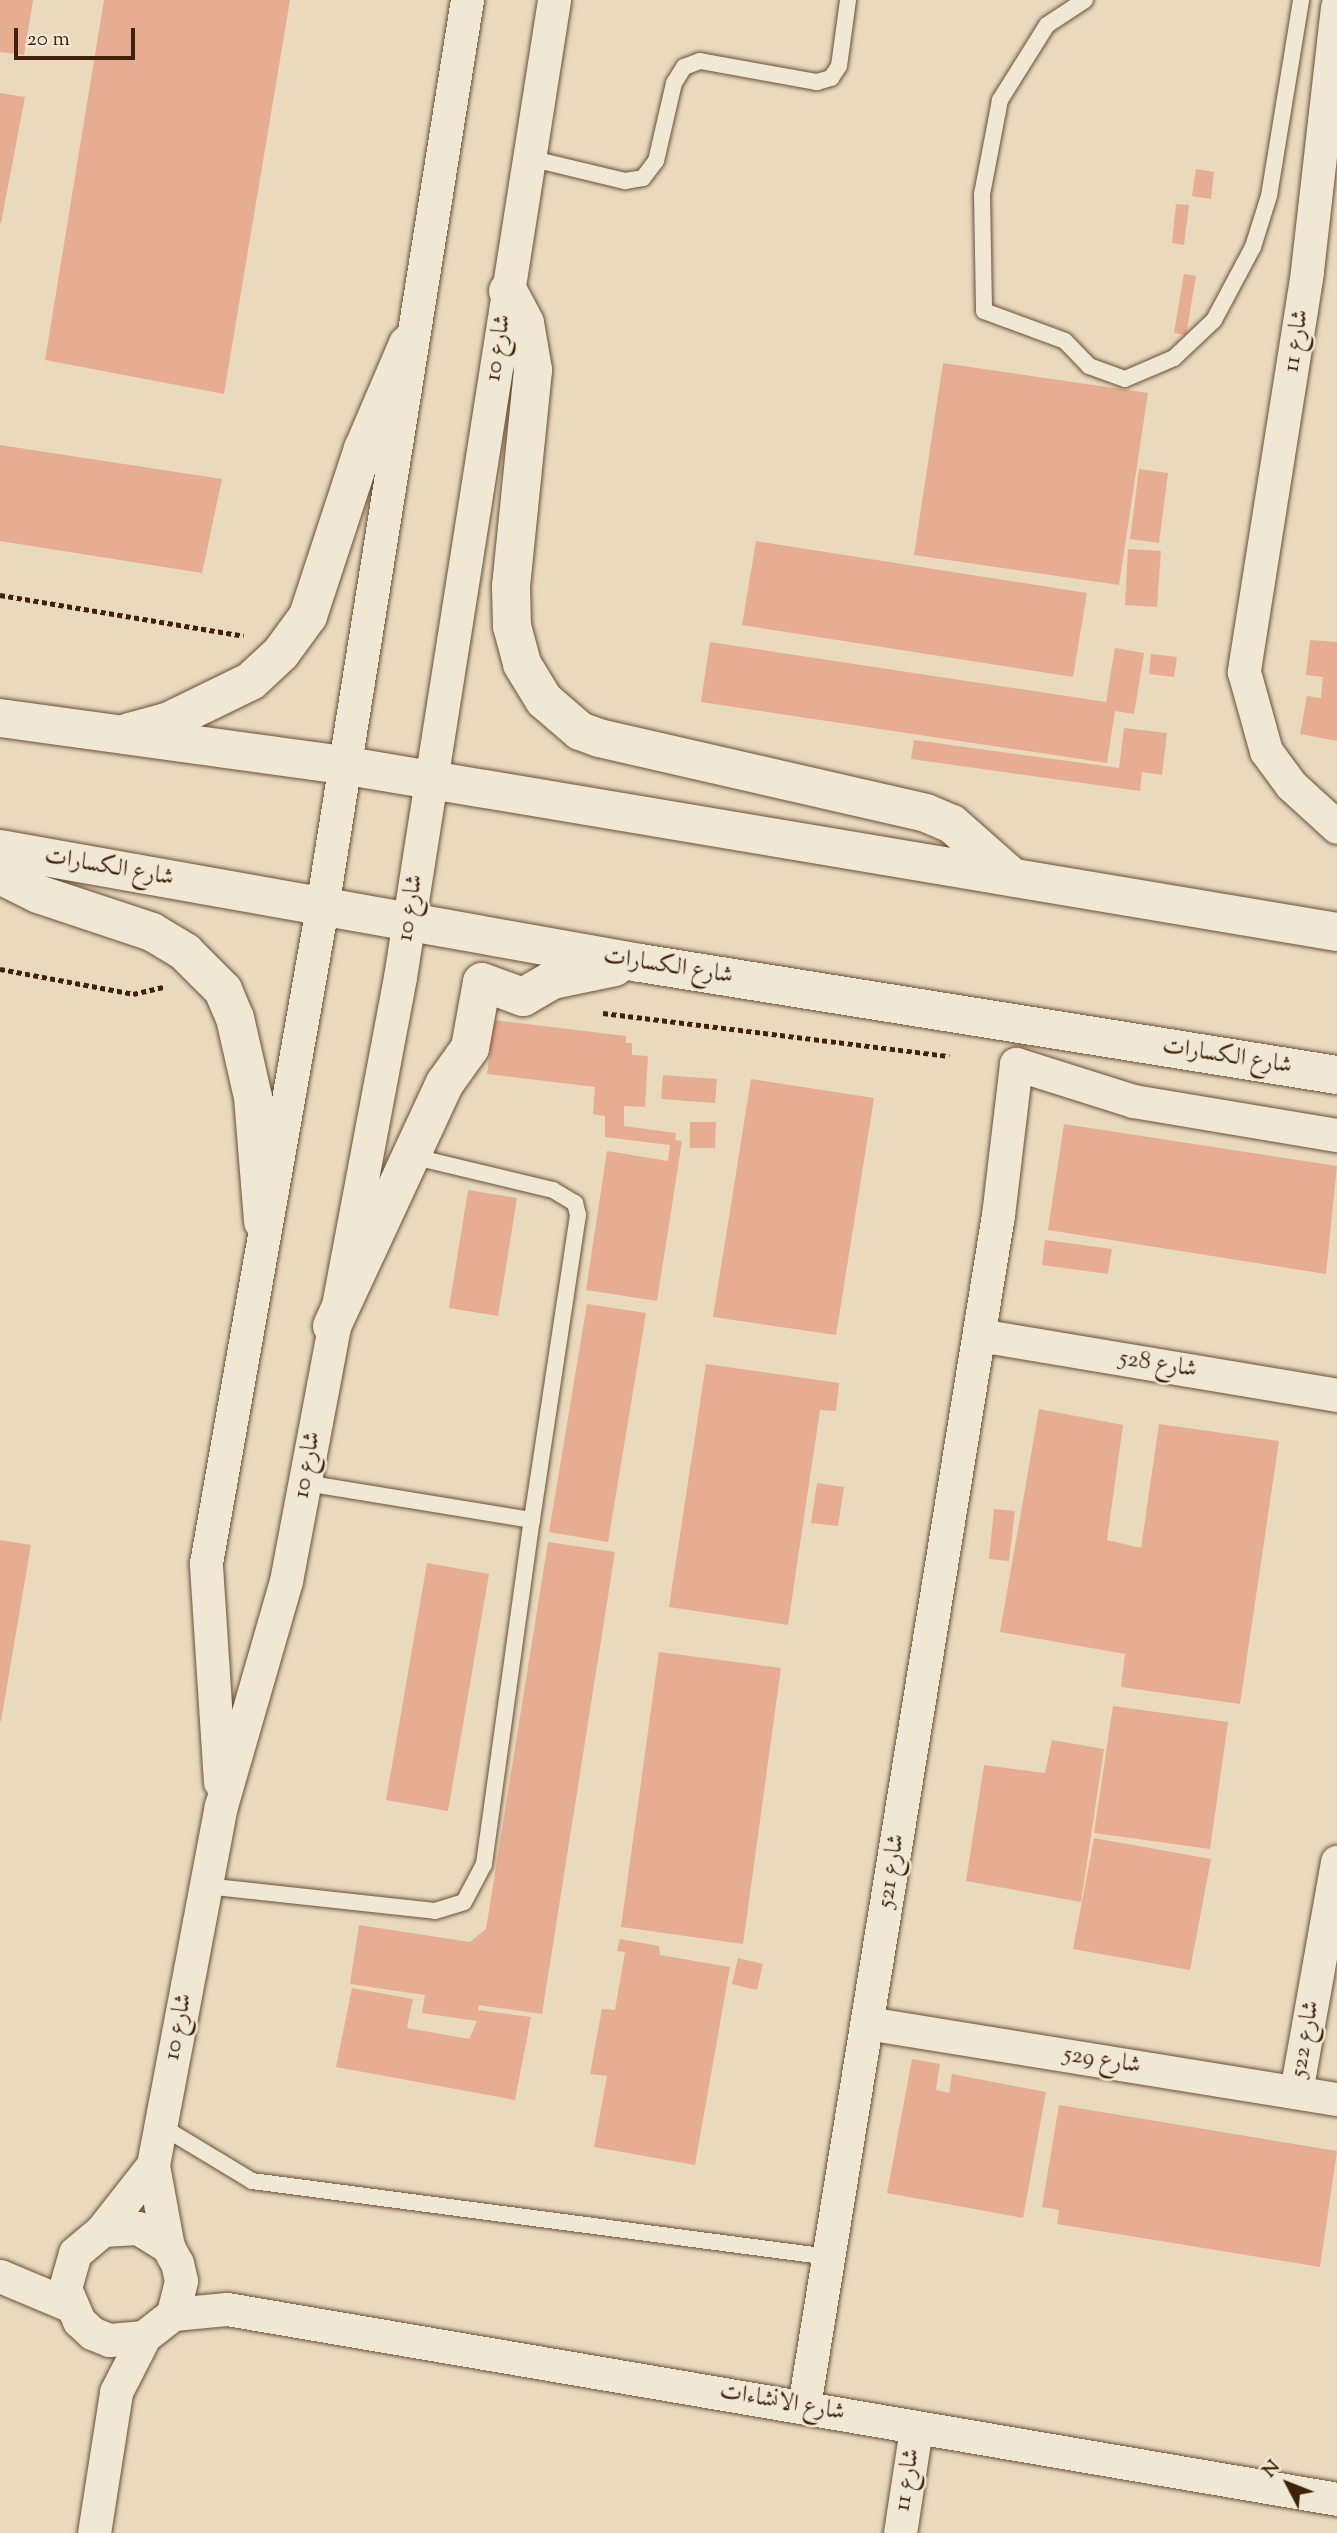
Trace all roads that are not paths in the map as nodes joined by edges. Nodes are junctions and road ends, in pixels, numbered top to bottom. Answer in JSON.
{"nodes":[{"id":1,"x":467,"y":0,"type":"edge"},
{"id":2,"x":554,"y":0,"type":"edge"},
{"id":3,"x":848,"y":0,"type":"edge"},
{"id":4,"x":1085,"y":0,"type":"edge"},
{"id":5,"x":1301,"y":0,"type":"edge"},
{"id":6,"x":1337,"y":7,"type":"edge"},
{"id":7,"x":529,"y":158,"type":"junction"},
{"id":8,"x":508,"y":291,"type":"junction"},
{"id":9,"x":408,"y":344,"type":"junction"},
{"id":10,"x":0,"y":718,"type":"edge"},
{"id":11,"x":114,"y":736,"type":"junction"},
{"id":12,"x":342,"y":765,"type":"junction"},
{"id":13,"x":431,"y":780,"type":"junction"},
{"id":14,"x":1337,"y":827,"type":"edge"},
{"id":15,"x":0,"y":849,"type":"edge"},
{"id":16,"x":0,"y":875,"type":"edge"},
{"id":17,"x":1012,"y":877,"type":"junction"},
{"id":18,"x":322,"y":907,"type":"junction"},
{"id":19,"x":409,"y":922,"type":"junction"},
{"id":20,"x":1327,"y":923,"type":"edge"},
{"id":21,"x":640,"y":963,"type":"junction"},
{"id":22,"x":1337,"y":1075,"type":"edge"},
{"id":23,"x":1337,"y":1135,"type":"edge"},
{"id":24,"x":411,"y":1156,"type":"junction"},
{"id":25,"x":263,"y":1222,"type":"junction"},
{"id":26,"x":332,"y":1326,"type":"junction"},
{"id":27,"x":979,"y":1335,"type":"junction"},
{"id":28,"x":1337,"y":1395,"type":"edge"},
{"id":29,"x":305,"y":1483,"type":"junction"},
{"id":30,"x":532,"y":1520,"type":"junction"},
{"id":31,"x":221,"y":1806,"type":"junction"},
{"id":32,"x":1337,"y":1862,"type":"edge"},
{"id":33,"x":206,"y":1886,"type":"junction"},
{"id":34,"x":867,"y":2023,"type":"junction"},
{"id":35,"x":1296,"y":2092,"type":"junction"},
{"id":36,"x":1337,"y":2099,"type":"edge"},
{"id":37,"x":161,"y":2126,"type":"junction"},
{"id":38,"x":153,"y":2165,"type":"junction"},
{"id":39,"x":102,"y":2230,"type":"junction"},
{"id":40,"x":168,"y":2247,"type":"junction"},
{"id":41,"x":75,"y":2253,"type":"junction"},
{"id":42,"x":828,"y":2257,"type":"junction"},
{"id":43,"x":6,"y":2277,"type":"edge"},
{"id":44,"x":181,"y":2281,"type":"junction"},
{"id":45,"x":69,"y":2305,"type":"junction"},
{"id":46,"x":227,"y":2309,"type":"junction"},
{"id":47,"x":173,"y":2314,"type":"junction"},
{"id":48,"x":92,"y":2333,"type":"junction"},
{"id":49,"x":144,"y":2337,"type":"junction"},
{"id":50,"x":116,"y":2392,"type":"junction"},
{"id":51,"x":804,"y":2406,"type":"junction"},
{"id":52,"x":916,"y":2428,"type":"junction"},
{"id":53,"x":1337,"y":2499,"type":"edge"},
{"id":54,"x":94,"y":2533,"type":"edge"},
{"id":55,"x":900,"y":2533,"type":"edge"}],
"edges":[{"from":1,"to":9,"type":"street","name":"شارع 10"},
{"from":2,"to":7,"type":"street","name":"شارع 10"},
{"from":3,"to":7,"type":"lane"},
{"from":4,"to":5,"type":"lane"},
{"from":6,"to":14,"type":"street","name":"شارع 11"},
{"from":7,"to":8,"type":"street","name":"شارع 10"},
{"from":8,"to":13,"type":"street","name":"شارع 10"},
{"from":8,"to":17,"type":"street"},
{"from":9,"to":11,"type":"street"},
{"from":9,"to":12,"type":"street","name":"شارع 10"},
{"from":10,"to":11,"type":"street"},
{"from":11,"to":12,"type":"street"},
{"from":12,"to":13,"type":"street"},
{"from":12,"to":18,"type":"street","name":"شارع 10"},
{"from":13,"to":17,"type":"street"},
{"from":13,"to":19,"type":"street","name":"شارع 10"},
{"from":15,"to":18,"type":"street","name":"شارع الكسارات"},
{"from":16,"to":25,"type":"street"},
{"from":17,"to":20,"type":"street"},
{"from":18,"to":19,"type":"street","name":"شارع الكسارات"},
{"from":18,"to":25,"type":"street","name":"شارع 10"},
{"from":19,"to":21,"type":"street","name":"شارع الكسارات"},
{"from":19,"to":26,"type":"street","name":"شارع 10"},
{"from":21,"to":22,"type":"street","name":"شارع الكسارات"},
{"from":21,"to":24,"type":"street"},
{"from":23,"to":27,"type":"street"},
{"from":24,"to":26,"type":"street"},
{"from":24,"to":30,"type":"lane"},
{"from":25,"to":31,"type":"street","name":"شارع 10"},
{"from":26,"to":29,"type":"street","name":"شارع 10"},
{"from":27,"to":28,"type":"street","name":"شارع 528"},
{"from":27,"to":34,"type":"street","name":"شارع 521"},
{"from":29,"to":30,"type":"lane"},
{"from":29,"to":31,"type":"street","name":"شارع 10"},
{"from":30,"to":33,"type":"lane"},
{"from":31,"to":33,"type":"street","name":"شارع 10"},
{"from":32,"to":35,"type":"street","name":"شارع 522"},
{"from":33,"to":37,"type":"street","name":"شارع 10"},
{"from":34,"to":35,"type":"street","name":"شارع 529"},
{"from":34,"to":42,"type":"street","name":"شارع 521"},
{"from":35,"to":36,"type":"street","name":"شارع 529"},
{"from":37,"to":38,"type":"street","name":"شارع 10"},
{"from":37,"to":42,"type":"lane"},
{"from":38,"to":39,"type":"street","name":"شارع 10"},
{"from":38,"to":40,"type":"street","name":"شارع 10"},
{"from":39,"to":40,"type":"street"},
{"from":39,"to":41,"type":"street"},
{"from":40,"to":44,"type":"street"},
{"from":41,"to":43,"type":"street"},
{"from":41,"to":45,"type":"street"},
{"from":42,"to":51,"type":"street","name":"شارع 521"},
{"from":43,"to":45,"type":"street"},
{"from":44,"to":46,"type":"street","name":"شارع الانشاءات"},
{"from":44,"to":47,"type":"street"},
{"from":45,"to":48,"type":"street"},
{"from":46,"to":47,"type":"street","name":"شارع الانشاءات"},
{"from":46,"to":51,"type":"street","name":"شارع الانشاءات"},
{"from":47,"to":49,"type":"street"},
{"from":48,"to":49,"type":"street"},
{"from":48,"to":50,"type":"street"},
{"from":49,"to":50,"type":"street"},
{"from":50,"to":54,"type":"street"},
{"from":51,"to":52,"type":"street","name":"شارع الانشاءات"},
{"from":52,"to":53,"type":"street","name":"شارع الانشاءات"},
{"from":52,"to":55,"type":"street","name":"شارع 11"}]}
